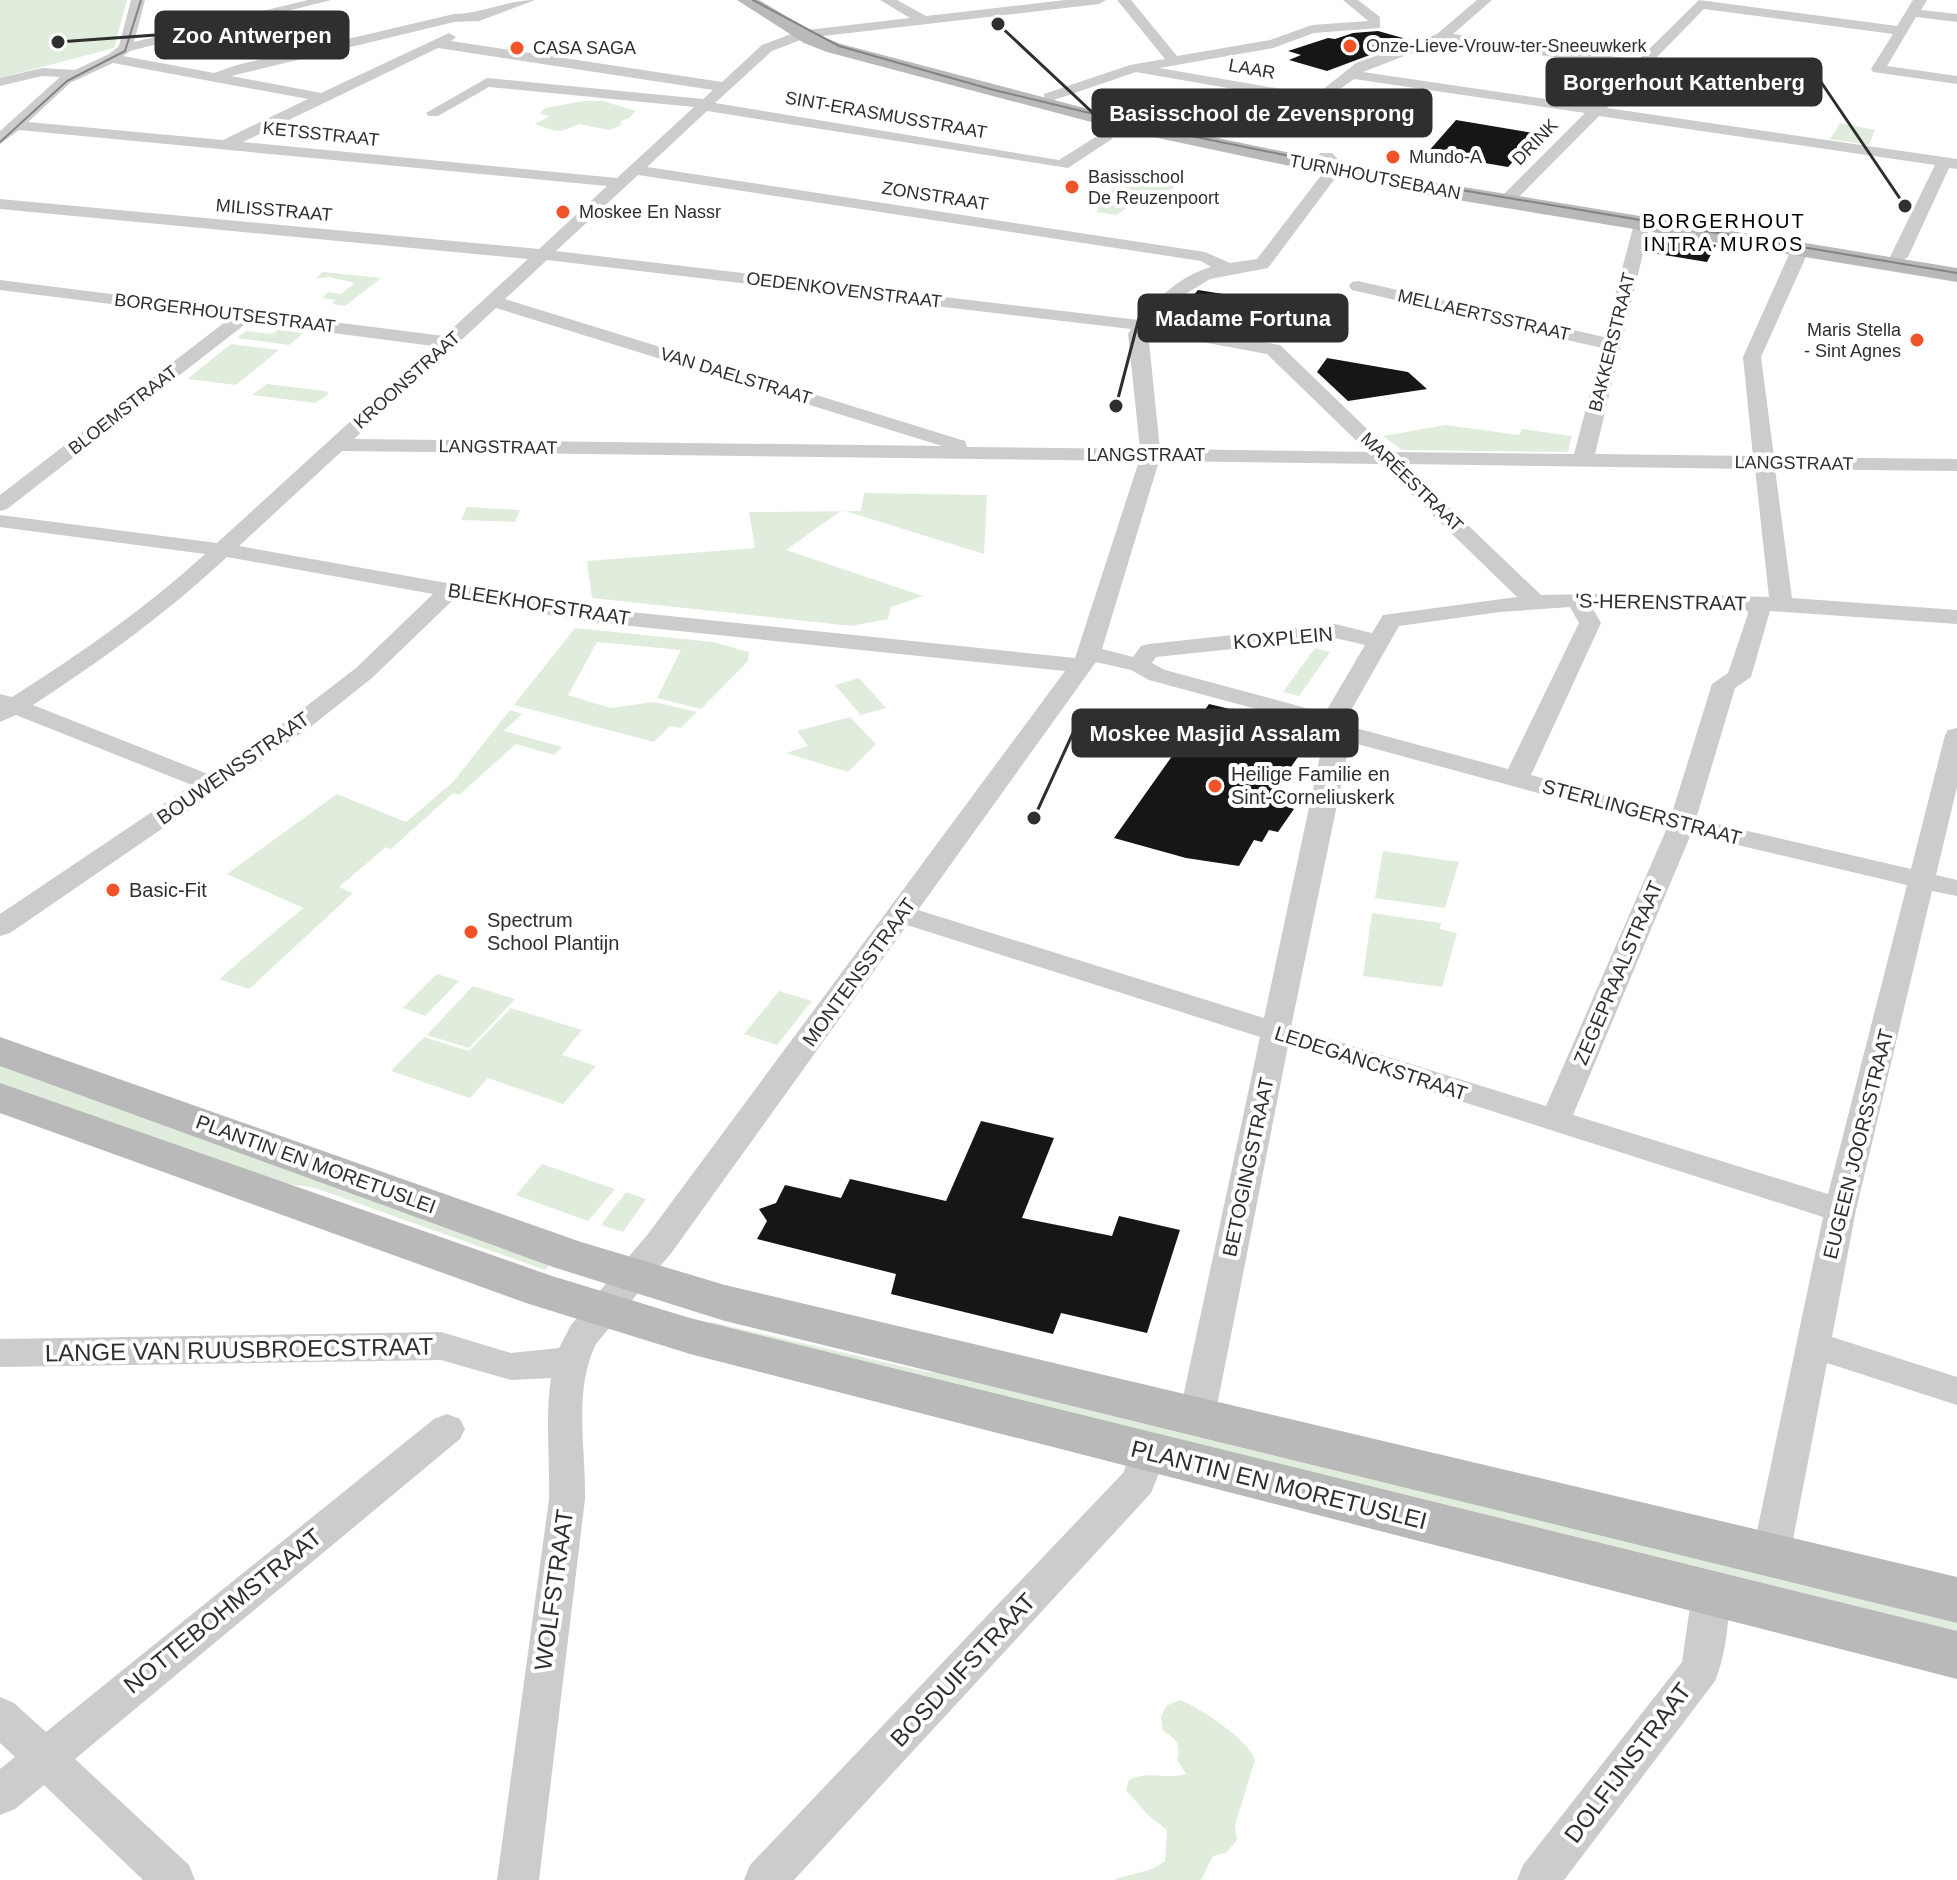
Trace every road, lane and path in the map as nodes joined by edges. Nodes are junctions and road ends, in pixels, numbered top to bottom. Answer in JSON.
{"nodes":[{"id":1,"x":138,"y":0,"type":"edge"},
{"id":2,"x":324,"y":0,"type":"edge"},
{"id":3,"x":528,"y":0,"type":"edge"},
{"id":4,"x":746,"y":0,"type":"edge"},
{"id":5,"x":769,"y":0,"type":"edge"},
{"id":6,"x":887,"y":0,"type":"edge"},
{"id":7,"x":1099,"y":0,"type":"edge"},
{"id":8,"x":1124,"y":0,"type":"edge"},
{"id":9,"x":1350,"y":0,"type":"edge"},
{"id":10,"x":1485,"y":0,"type":"edge"},
{"id":11,"x":1703,"y":2,"type":"edge"},
{"id":12,"x":1001,"y":5,"type":"edge"},
{"id":13,"x":1916,"y":6,"type":"edge"},
{"id":14,"x":474,"y":18,"type":"junction"},
{"id":15,"x":1957,"y":18,"type":"edge"},
{"id":16,"x":926,"y":21,"type":"junction"},
{"id":17,"x":1902,"y":31,"type":"junction"},
{"id":18,"x":829,"y":33,"type":"junction"},
{"id":19,"x":804,"y":34,"type":"junction"},
{"id":20,"x":1442,"y":37,"type":"junction"},
{"id":21,"x":435,"y":43,"type":"junction"},
{"id":22,"x":125,"y":48,"type":"junction"},
{"id":23,"x":493,"y":52,"type":"junction"},
{"id":24,"x":110,"y":58,"type":"junction"},
{"id":25,"x":1173,"y":60,"type":"junction"},
{"id":26,"x":1641,"y":65,"type":"junction"},
{"id":27,"x":1135,"y":68,"type":"junction"},
{"id":28,"x":615,"y":70,"type":"junction"},
{"id":29,"x":76,"y":74,"type":"junction"},
{"id":30,"x":1349,"y":74,"type":"junction"},
{"id":31,"x":214,"y":78,"type":"junction"},
{"id":32,"x":1957,"y":80,"type":"edge"},
{"id":33,"x":0,"y":82,"type":"edge"},
{"id":34,"x":487,"y":82,"type":"junction"},
{"id":35,"x":725,"y":87,"type":"junction"},
{"id":36,"x":579,"y":91,"type":"junction"},
{"id":37,"x":1049,"y":97,"type":"junction"},
{"id":38,"x":324,"y":98,"type":"junction"},
{"id":39,"x":705,"y":105,"type":"junction"},
{"id":40,"x":1594,"y":111,"type":"junction"},
{"id":41,"x":433,"y":113,"type":"dead end"},
{"id":42,"x":16,"y":125,"type":"junction"},
{"id":43,"x":1107,"y":136,"type":"dead end"},
{"id":44,"x":0,"y":139,"type":"edge"},
{"id":45,"x":227,"y":145,"type":"junction"},
{"id":46,"x":1330,"y":163,"type":"junction"},
{"id":47,"x":1951,"y":163,"type":"edge"},
{"id":48,"x":635,"y":170,"type":"junction"},
{"id":49,"x":622,"y":183,"type":"junction"},
{"id":50,"x":1510,"y":197,"type":"junction"},
{"id":51,"x":0,"y":204,"type":"edge"},
{"id":52,"x":1642,"y":224,"type":"junction"},
{"id":53,"x":1800,"y":250,"type":"junction"},
{"id":54,"x":544,"y":255,"type":"junction"},
{"id":55,"x":1899,"y":257,"type":"junction"},
{"id":56,"x":1957,"y":266,"type":"edge"},
{"id":57,"x":1227,"y":268,"type":"junction"},
{"id":58,"x":1957,"y":275,"type":"edge"},
{"id":59,"x":0,"y":285,"type":"edge"},
{"id":60,"x":1358,"y":286,"type":"dead end"},
{"id":61,"x":493,"y":301,"type":"junction"},
{"id":62,"x":246,"y":315,"type":"junction"},
{"id":63,"x":1144,"y":326,"type":"junction"},
{"id":64,"x":449,"y":342,"type":"junction"},
{"id":65,"x":1610,"y":344,"type":"junction"},
{"id":66,"x":1288,"y":362,"type":"joint"},
{"id":67,"x":335,"y":445,"type":"junction"},
{"id":68,"x":977,"y":453,"type":"junction"},
{"id":69,"x":1151,"y":455,"type":"junction"},
{"id":70,"x":1387,"y":457,"type":"junction"},
{"id":71,"x":1583,"y":460,"type":"junction"},
{"id":72,"x":1763,"y":463,"type":"junction"},
{"id":73,"x":1957,"y":465,"type":"edge"},
{"id":74,"x":0,"y":505,"type":"edge"},
{"id":75,"x":0,"y":521,"type":"edge"},
{"id":76,"x":222,"y":550,"type":"junction"},
{"id":77,"x":450,"y":591,"type":"junction"},
{"id":78,"x":1578,"y":601,"type":"junction"},
{"id":79,"x":1535,"y":602,"type":"junction"},
{"id":80,"x":1769,"y":604,"type":"junction"},
{"id":81,"x":1957,"y":617,"type":"edge"},
{"id":82,"x":1379,"y":642,"type":"junction"},
{"id":83,"x":1085,"y":659,"type":"junction"},
{"id":84,"x":1139,"y":665,"type":"junction"},
{"id":85,"x":5,"y":707,"type":"edge"},
{"id":86,"x":1337,"y":727,"type":"junction"},
{"id":87,"x":1957,"y":735,"type":"edge"},
{"id":88,"x":1516,"y":779,"type":"junction"},
{"id":89,"x":212,"y":784,"type":"junction"},
{"id":90,"x":1682,"y":824,"type":"junction"},
{"id":91,"x":1923,"y":880,"type":"junction"},
{"id":92,"x":1957,"y":888,"type":"edge"},
{"id":93,"x":902,"y":914,"type":"junction"},
{"id":94,"x":0,"y":927,"type":"edge"},
{"id":95,"x":1276,"y":1032,"type":"junction"},
{"id":96,"x":0,"y":1051,"type":"edge"},
{"id":97,"x":0,"y":1097,"type":"edge"},
{"id":98,"x":1555,"y":1121,"type":"junction"},
{"id":99,"x":1840,"y":1210,"type":"junction"},
{"id":100,"x":618,"y":1293,"type":"junction"},
{"id":101,"x":1811,"y":1344,"type":"junction"},
{"id":102,"x":0,"y":1353,"type":"edge"},
{"id":103,"x":571,"y":1359,"type":"junction"},
{"id":104,"x":1957,"y":1391,"type":"edge"},
{"id":105,"x":1197,"y":1416,"type":"junction"},
{"id":106,"x":447,"y":1429,"type":"dead end"},
{"id":107,"x":1149,"y":1453,"type":"junction"},
{"id":108,"x":1771,"y":1555,"type":"junction"},
{"id":109,"x":1711,"y":1593,"type":"junction"},
{"id":110,"x":1957,"y":1600,"type":"edge"},
{"id":111,"x":1957,"y":1655,"type":"edge"},
{"id":112,"x":0,"y":1716,"type":"edge"},
{"id":113,"x":45,"y":1758,"type":"junction"},
{"id":114,"x":0,"y":1795,"type":"edge"},
{"id":115,"x":174,"y":1880,"type":"edge"},
{"id":116,"x":518,"y":1880,"type":"edge"},
{"id":117,"x":765,"y":1880,"type":"edge"},
{"id":118,"x":1538,"y":1880,"type":"edge"}],
"edges":[{"from":1,"to":22,"type":"street"},
{"from":2,"to":22,"type":"street"},
{"from":3,"to":14,"type":"street"},
{"from":4,"to":19,"type":"main road","name":"TURNHOUTSEBAAN"},
{"from":5,"to":18,"type":"main road","name":"TURNHOUTSEBAAN"},
{"from":6,"to":16,"type":"street"},
{"from":7,"to":12,"type":"street"},
{"from":8,"to":25,"type":"street"},
{"from":9,"to":25,"type":"street","name":"LAAR"},
{"from":10,"to":20,"type":"street"},
{"from":11,"to":17,"type":"street"},
{"from":11,"to":26,"type":"street","name":"DRINK"},
{"from":12,"to":16,"type":"street"},
{"from":13,"to":15,"type":"street"},
{"from":13,"to":17,"type":"street"},
{"from":14,"to":21,"type":"street"},
{"from":14,"to":31,"type":"street"},
{"from":16,"to":18,"type":"street"},
{"from":17,"to":32,"type":"street"},
{"from":18,"to":19,"type":"street","name":"TURNHOUTSEBAAN"},
{"from":18,"to":37,"type":"main road","name":"TURNHOUTSEBAAN"},
{"from":19,"to":35,"type":"street","name":"KROONSTRAAT"},
{"from":19,"to":46,"type":"main road","name":"TURNHOUTSEBAAN"},
{"from":20,"to":26,"type":"street"},
{"from":20,"to":30,"type":"street","name":"LAAR"},
{"from":21,"to":23,"type":"street"},
{"from":21,"to":38,"type":"street"},
{"from":22,"to":24,"type":"street"},
{"from":23,"to":28,"type":"street"},
{"from":23,"to":34,"type":"street"},
{"from":24,"to":29,"type":"street"},
{"from":24,"to":31,"type":"street"},
{"from":25,"to":27,"type":"street","name":"LAAR"},
{"from":26,"to":40,"type":"street","name":"DRINK"},
{"from":27,"to":30,"type":"street","name":"LAAR"},
{"from":27,"to":37,"type":"street","name":"LAAR"},
{"from":28,"to":35,"type":"street"},
{"from":28,"to":36,"type":"street"},
{"from":29,"to":33,"type":"street"},
{"from":29,"to":42,"type":"street"},
{"from":30,"to":40,"type":"street"},
{"from":31,"to":38,"type":"street"},
{"from":34,"to":36,"type":"street","name":"SINT-ERASMUSSTRAAT"},
{"from":34,"to":41,"type":"street"},
{"from":35,"to":39,"type":"street","name":"KROONSTRAAT"},
{"from":36,"to":39,"type":"street","name":"SINT-ERASMUSSTRAAT"},
{"from":37,"to":46,"type":"main road","name":"TURNHOUTSEBAAN"},
{"from":38,"to":45,"type":"street"},
{"from":39,"to":43,"type":"street","name":"SINT-ERASMUSSTRAAT"},
{"from":39,"to":48,"type":"street","name":"KROONSTRAAT"},
{"from":40,"to":47,"type":"street"},
{"from":40,"to":50,"type":"street","name":"DRINK"},
{"from":42,"to":44,"type":"street"},
{"from":42,"to":45,"type":"street","name":"KETSSTRAAT"},
{"from":45,"to":49,"type":"street","name":"KETSSTRAAT"},
{"from":46,"to":50,"type":"main road","name":"TURNHOUTSEBAAN"},
{"from":46,"to":57,"type":"street"},
{"from":47,"to":55,"type":"street"},
{"from":48,"to":49,"type":"street","name":"KROONSTRAAT"},
{"from":48,"to":57,"type":"street","name":"ZONSTRAAT"},
{"from":49,"to":54,"type":"street","name":"KROONSTRAAT"},
{"from":50,"to":52,"type":"main road","name":"TURNHOUTSEBAAN"},
{"from":50,"to":55,"type":"main road","name":"TURNHOUTSEBAAN"},
{"from":51,"to":54,"type":"street","name":"MILISSTRAAT"},
{"from":52,"to":53,"type":"main road","name":"TURNHOUTSEBAAN"},
{"from":52,"to":65,"type":"street","name":"BAKKERSTRAAT"},
{"from":53,"to":58,"type":"main road","name":"TURNHOUTSEBAAN"},
{"from":53,"to":72,"type":"street"},
{"from":54,"to":61,"type":"street","name":"KROONSTRAAT"},
{"from":54,"to":63,"type":"street","name":"OEDENKOVENSTRAAT"},
{"from":55,"to":56,"type":"main road","name":"TURNHOUTSEBAAN"},
{"from":57,"to":63,"type":"street"},
{"from":59,"to":62,"type":"street","name":"BORGERHOUTSESTRAAT"},
{"from":60,"to":65,"type":"street","name":"MELLAERTSSTRAAT"},
{"from":61,"to":64,"type":"street","name":"KROONSTRAAT"},
{"from":61,"to":68,"type":"street","name":"VAN DAELSTRAAT"},
{"from":62,"to":64,"type":"street","name":"BORGERHOUTSESTRAAT"},
{"from":62,"to":74,"type":"street","name":"BLOEMSTRAAT"},
{"from":63,"to":66,"type":"street","name":"OEDENKOVENSTRAAT"},
{"from":63,"to":69,"type":"street"},
{"from":64,"to":67,"type":"street","name":"KROONSTRAAT"},
{"from":65,"to":71,"type":"street","name":"BAKKERSTRAAT"},
{"from":66,"to":70,"type":"street","name":"MARÉESTRAAT"},
{"from":67,"to":68,"type":"street","name":"LANGSTRAAT"},
{"from":67,"to":76,"type":"street","name":"KROONSTRAAT"},
{"from":68,"to":69,"type":"street","name":"LANGSTRAAT"},
{"from":69,"to":70,"type":"street","name":"LANGSTRAAT"},
{"from":69,"to":83,"type":"street","name":"MONTENSSTRAAT"},
{"from":70,"to":71,"type":"street","name":"LANGSTRAAT"},
{"from":70,"to":79,"type":"street","name":"MARÉESTRAAT"},
{"from":71,"to":72,"type":"street","name":"LANGSTRAAT"},
{"from":72,"to":73,"type":"street","name":"LANGSTRAAT"},
{"from":72,"to":80,"type":"street"},
{"from":75,"to":76,"type":"street","name":"BLEEKHOFSTRAAT"},
{"from":76,"to":77,"type":"street","name":"BLEEKHOFSTRAAT"},
{"from":76,"to":85,"type":"street","name":"KROONSTRAAT"},
{"from":77,"to":83,"type":"street","name":"BLEEKHOFSTRAAT"},
{"from":77,"to":89,"type":"street","name":"BOUWENSSTRAAT"},
{"from":78,"to":79,"type":"street","name":"'S-HERENSTRAAT"},
{"from":78,"to":80,"type":"street","name":"'S-HERENSTRAAT"},
{"from":78,"to":88,"type":"street"},
{"from":79,"to":82,"type":"street","name":"'S-HERENSTRAAT"},
{"from":80,"to":81,"type":"street","name":"'S-HERENSTRAAT"},
{"from":80,"to":90,"type":"street","name":"ZEGEPRAALSTRAAT"},
{"from":82,"to":84,"type":"street","name":"KOXPLEIN"},
{"from":82,"to":86,"type":"street"},
{"from":83,"to":84,"type":"street"},
{"from":83,"to":93,"type":"street","name":"MONTENSSTRAAT"},
{"from":84,"to":86,"type":"street"},
{"from":85,"to":89,"type":"street"},
{"from":86,"to":88,"type":"street","name":"STERLINGERSTRAAT"},
{"from":86,"to":95,"type":"street","name":"BETOGINGSTRAAT"},
{"from":87,"to":91,"type":"street","name":"EUGEEN JOORSSTRAAT"},
{"from":88,"to":90,"type":"street","name":"STERLINGERSTRAAT"},
{"from":89,"to":94,"type":"street","name":"BOUWENSSTRAAT"},
{"from":90,"to":91,"type":"street","name":"STERLINGERSTRAAT"},
{"from":90,"to":98,"type":"street","name":"ZEGEPRAALSTRAAT"},
{"from":91,"to":92,"type":"street","name":"STERLINGERSTRAAT"},
{"from":91,"to":99,"type":"street","name":"EUGEEN JOORSSTRAAT"},
{"from":93,"to":95,"type":"street","name":"LEDEGANCKSTRAAT"},
{"from":93,"to":100,"type":"street","name":"MONTENSSTRAAT"},
{"from":95,"to":98,"type":"street","name":"LEDEGANCKSTRAAT"},
{"from":95,"to":105,"type":"street","name":"BETOGINGSTRAAT"},
{"from":96,"to":100,"type":"main road","name":"PLANTIN EN MORETUSLEI"},
{"from":97,"to":100,"type":"main road","name":"PLANTIN EN MORETUSLEI"},
{"from":98,"to":99,"type":"street","name":"LEDEGANCKSTRAAT"},
{"from":99,"to":101,"type":"street","name":"EUGEEN JOORSSTRAAT"},
{"from":100,"to":103,"type":"street","name":"WOLFSTRAAT"},
{"from":100,"to":105,"type":"main road","name":"PLANTIN EN MORETUSLEI"},
{"from":100,"to":107,"type":"main road","name":"PLANTIN EN MORETUSLEI"},
{"from":101,"to":104,"type":"street"},
{"from":101,"to":108,"type":"street","name":"EUGEEN JOORSSTRAAT"},
{"from":102,"to":103,"type":"street","name":"LANGE VAN RUUSBROECSTRAAT"},
{"from":103,"to":116,"type":"street","name":"WOLFSTRAAT"},
{"from":105,"to":108,"type":"main road","name":"PLANTIN EN MORETUSLEI"},
{"from":106,"to":113,"type":"street","name":"NOTTEBOHMSTRAAT"},
{"from":107,"to":109,"type":"main road","name":"PLANTIN EN MORETUSLEI"},
{"from":107,"to":117,"type":"street","name":"BOSDUIFSTRAAT"},
{"from":108,"to":110,"type":"main road","name":"PLANTIN EN MORETUSLEI"},
{"from":109,"to":111,"type":"main road","name":"PLANTIN EN MORETUSLEI"},
{"from":109,"to":118,"type":"street","name":"DOLFIJNSTRAAT"},
{"from":112,"to":113,"type":"street"},
{"from":113,"to":114,"type":"street","name":"NOTTEBOHMSTRAAT"},
{"from":113,"to":115,"type":"street"}]}
